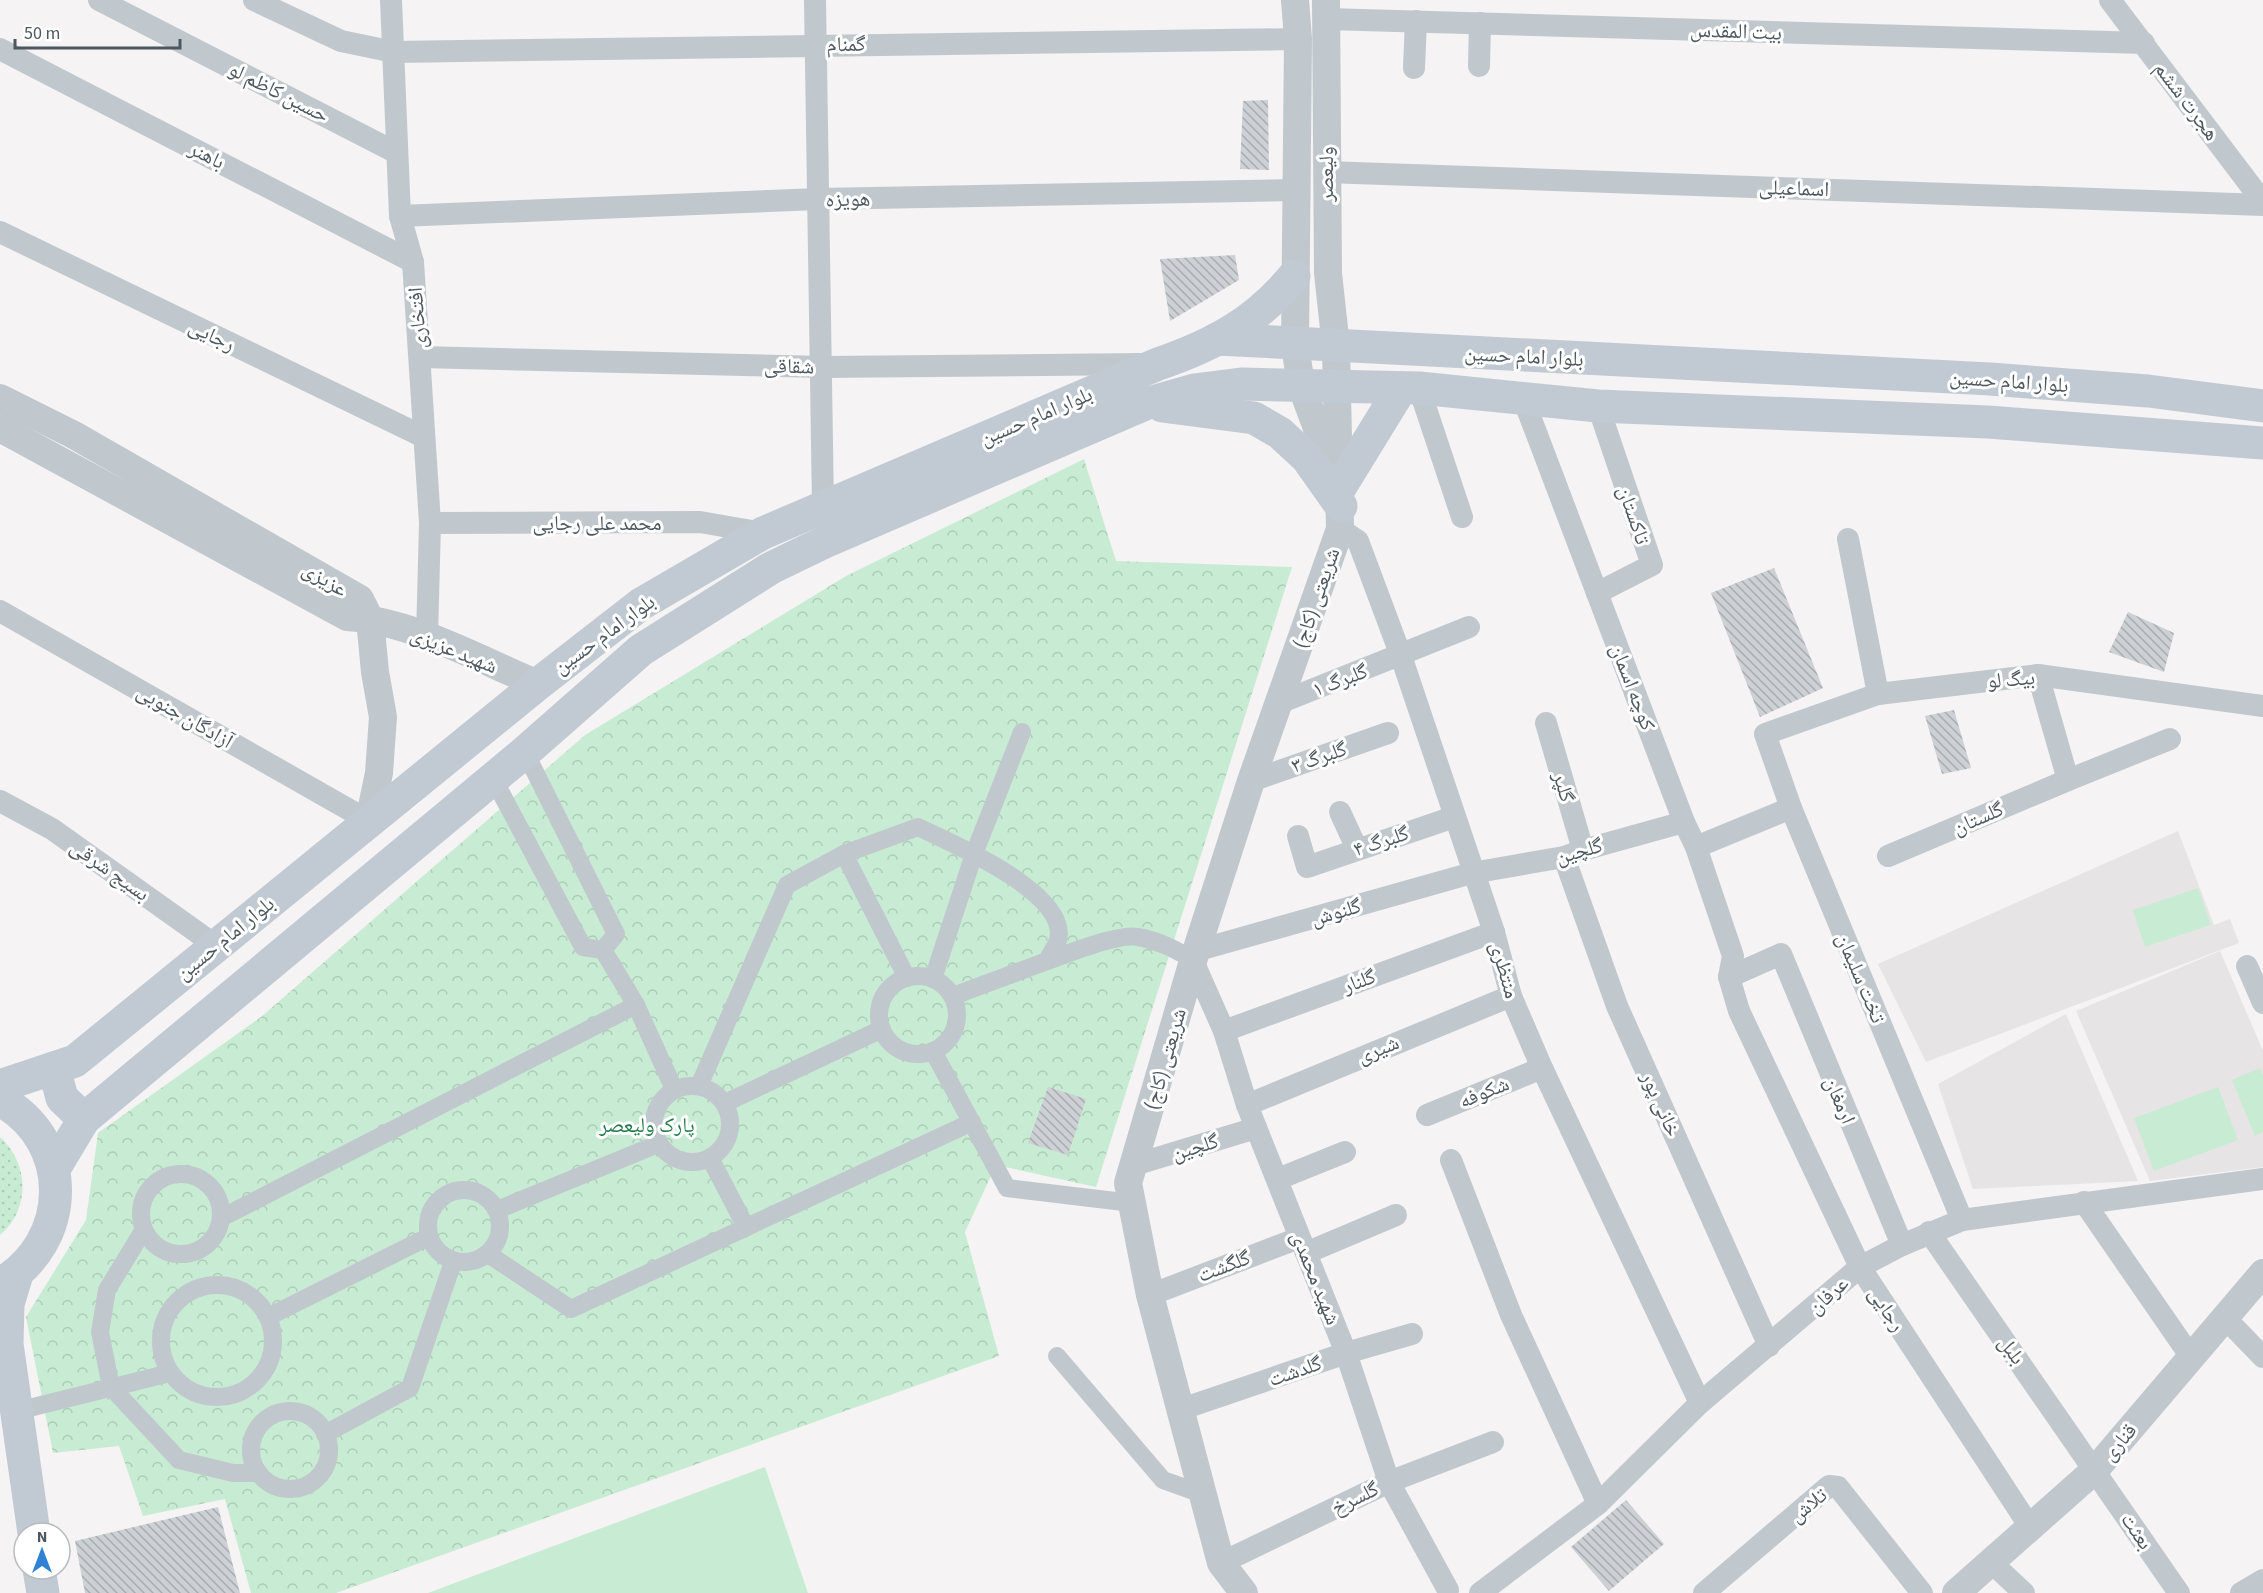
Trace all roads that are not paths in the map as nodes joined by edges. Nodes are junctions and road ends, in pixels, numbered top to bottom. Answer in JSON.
{"nodes":[{"id":1,"x":99,"y":0,"type":"edge"},
{"id":2,"x":254,"y":0,"type":"edge"},
{"id":3,"x":391,"y":0,"type":"edge"},
{"id":4,"x":815,"y":0,"type":"edge"},
{"id":5,"x":1295,"y":0,"type":"edge"},
{"id":6,"x":2110,"y":0,"type":"edge"},
{"id":7,"x":1326,"y":10,"type":"edge"},
{"id":8,"x":1416,"y":21,"type":"junction"},
{"id":9,"x":1480,"y":23,"type":"junction"},
{"id":10,"x":1298,"y":39,"type":"junction"},
{"id":11,"x":2144,"y":43,"type":"junction"},
{"id":12,"x":816,"y":44,"type":"junction"},
{"id":13,"x":0,"y":49,"type":"edge"},
{"id":14,"x":394,"y":52,"type":"junction"},
{"id":15,"x":1479,"y":66,"type":"dead end"},
{"id":16,"x":1414,"y":68,"type":"dead end"},
{"id":17,"x":395,"y":152,"type":"junction"},
{"id":18,"x":1326,"y":172,"type":"junction"},
{"id":19,"x":1296,"y":190,"type":"junction"},
{"id":20,"x":819,"y":199,"type":"junction"},
{"id":21,"x":2263,"y":203,"type":"edge"},
{"id":22,"x":400,"y":216,"type":"junction"},
{"id":23,"x":0,"y":232,"type":"edge"},
{"id":24,"x":413,"y":262,"type":"junction"},
{"id":25,"x":1328,"y":273,"type":"junction"},
{"id":26,"x":1294,"y":276,"type":"junction"},
{"id":27,"x":1217,"y":339,"type":"junction"},
{"id":28,"x":1295,"y":345,"type":"junction"},
{"id":29,"x":1336,"y":347,"type":"junction"},
{"id":30,"x":420,"y":357,"type":"junction"},
{"id":31,"x":1158,"y":364,"type":"junction"},
{"id":32,"x":823,"y":367,"type":"junction"},
{"id":33,"x":1990,"y":380,"type":"junction"},
{"id":34,"x":1301,"y":385,"type":"junction"},
{"id":35,"x":1338,"y":386,"type":"junction"},
{"id":36,"x":1410,"y":388,"type":"junction"},
{"id":37,"x":0,"y":398,"type":"edge"},
{"id":38,"x":1523,"y":398,"type":"junction"},
{"id":39,"x":1145,"y":404,"type":"junction"},
{"id":40,"x":1598,"y":406,"type":"junction"},
{"id":41,"x":2263,"y":406,"type":"edge"},
{"id":42,"x":1988,"y":422,"type":"junction"},
{"id":43,"x":0,"y":428,"type":"edge"},
{"id":44,"x":74,"y":435,"type":"junction"},
{"id":45,"x":424,"y":437,"type":"junction"},
{"id":46,"x":2263,"y":443,"type":"edge"},
{"id":47,"x":59,"y":458,"type":"junction"},
{"id":48,"x":823,"y":506,"type":"junction"},
{"id":49,"x":1340,"y":508,"type":"junction"},
{"id":50,"x":1462,"y":517,"type":"dead end"},
{"id":51,"x":429,"y":524,"type":"junction"},
{"id":52,"x":763,"y":533,"type":"junction"},
{"id":53,"x":1848,"y":539,"type":"dead end"},
{"id":54,"x":1597,"y":593,"type":"junction"},
{"id":55,"x":0,"y":612,"type":"edge"},
{"id":56,"x":370,"y":619,"type":"junction"},
{"id":57,"x":1469,"y":627,"type":"dead end"},
{"id":58,"x":427,"y":637,"type":"junction"},
{"id":59,"x":1401,"y":656,"type":"junction"},
{"id":60,"x":2038,"y":675,"type":"junction"},
{"id":61,"x":538,"y":684,"type":"junction"},
{"id":62,"x":1878,"y":694,"type":"junction"},
{"id":63,"x":1279,"y":703,"type":"junction"},
{"id":64,"x":2263,"y":706,"type":"edge"},
{"id":65,"x":1546,"y":723,"type":"dead end"},
{"id":66,"x":1022,"y":732,"type":"dead end"},
{"id":67,"x":1388,"y":733,"type":"dead end"},
{"id":68,"x":1765,"y":734,"type":"joint"},
{"id":69,"x":2170,"y":739,"type":"dead end"},
{"id":70,"x":525,"y":752,"type":"junction"},
{"id":71,"x":493,"y":778,"type":"junction"},
{"id":72,"x":2068,"y":780,"type":"junction"},
{"id":73,"x":1251,"y":781,"type":"junction"},
{"id":74,"x":0,"y":801,"type":"edge"},
{"id":75,"x":1791,"y":808,"type":"junction"},
{"id":76,"x":1340,"y":812,"type":"dead end"},
{"id":77,"x":1454,"y":817,"type":"junction"},
{"id":78,"x":369,"y":821,"type":"junction"},
{"id":79,"x":1684,"y":822,"type":"junction"},
{"id":80,"x":1298,"y":836,"type":"dead end"},
{"id":81,"x":1696,"y":847,"type":"junction"},
{"id":82,"x":1357,"y":849,"type":"junction"},
{"id":83,"x":1574,"y":854,"type":"junction"},
{"id":84,"x":844,"y":855,"type":"junction"},
{"id":85,"x":974,"y":855,"type":"junction"},
{"id":86,"x":1888,"y":856,"type":"dead end"},
{"id":87,"x":1472,"y":873,"type":"junction"},
{"id":88,"x":1494,"y":932,"type":"junction"},
{"id":89,"x":215,"y":945,"type":"junction"},
{"id":90,"x":603,"y":950,"type":"junction"},
{"id":91,"x":1196,"y":956,"type":"junction"},
{"id":92,"x":1047,"y":961,"type":"junction"},
{"id":93,"x":2247,"y":966,"type":"dead end"},
{"id":94,"x":1729,"y":977,"type":"junction"},
{"id":95,"x":907,"y":978,"type":"junction"},
{"id":96,"x":933,"y":979,"type":"junction"},
{"id":97,"x":953,"y":996,"type":"junction"},
{"id":98,"x":1511,"y":996,"type":"junction"},
{"id":99,"x":2263,"y":1003,"type":"edge"},
{"id":100,"x":636,"y":1005,"type":"junction"},
{"id":101,"x":882,"y":1029,"type":"junction"},
{"id":102,"x":1224,"y":1031,"type":"junction"},
{"id":103,"x":933,"y":1051,"type":"junction"},
{"id":104,"x":54,"y":1068,"type":"junction"},
{"id":105,"x":1542,"y":1068,"type":"junction"},
{"id":106,"x":0,"y":1086,"type":"edge"},
{"id":107,"x":699,"y":1086,"type":"junction"},
{"id":108,"x":674,"y":1089,"type":"junction"},
{"id":109,"x":0,"y":1100,"type":"edge"},
{"id":110,"x":725,"y":1103,"type":"junction"},
{"id":111,"x":1247,"y":1105,"type":"junction"},
{"id":112,"x":1427,"y":1115,"type":"dead end"},
{"id":113,"x":84,"y":1119,"type":"junction"},
{"id":114,"x":972,"y":1122,"type":"junction"},
{"id":115,"x":1256,"y":1128,"type":"junction"},
{"id":116,"x":658,"y":1144,"type":"junction"},
{"id":117,"x":1345,"y":1152,"type":"dead end"},
{"id":118,"x":710,"y":1158,"type":"junction"},
{"id":119,"x":1451,"y":1161,"type":"dead end"},
{"id":120,"x":1134,"y":1165,"type":"junction"},
{"id":121,"x":54,"y":1169,"type":"junction"},
{"id":122,"x":1278,"y":1179,"type":"junction"},
{"id":123,"x":2263,"y":1179,"type":"edge"},
{"id":124,"x":2084,"y":1202,"type":"junction"},
{"id":125,"x":1132,"y":1203,"type":"junction"},
{"id":126,"x":497,"y":1210,"type":"junction"},
{"id":127,"x":1396,"y":1215,"type":"dead end"},
{"id":128,"x":221,"y":1218,"type":"junction"},
{"id":129,"x":1962,"y":1220,"type":"junction"},
{"id":130,"x":746,"y":1227,"type":"junction"},
{"id":131,"x":143,"y":1231,"type":"junction"},
{"id":132,"x":1929,"y":1232,"type":"junction"},
{"id":133,"x":428,"y":1237,"type":"junction"},
{"id":134,"x":1302,"y":1245,"type":"junction"},
{"id":135,"x":1902,"y":1245,"type":"junction"},
{"id":136,"x":488,"y":1254,"type":"junction"},
{"id":137,"x":453,"y":1262,"type":"junction"},
{"id":138,"x":1860,"y":1267,"type":"junction"},
{"id":139,"x":2263,"y":1273,"type":"edge"},
{"id":140,"x":8,"y":1279,"type":"edge"},
{"id":141,"x":1150,"y":1295,"type":"junction"},
{"id":142,"x":268,"y":1317,"type":"junction"},
{"id":143,"x":2226,"y":1319,"type":"junction"},
{"id":144,"x":1412,"y":1334,"type":"dead end"},
{"id":145,"x":4,"y":1342,"type":"edge"},
{"id":146,"x":1769,"y":1346,"type":"junction"},
{"id":147,"x":1346,"y":1353,"type":"junction"},
{"id":148,"x":1058,"y":1356,"type":"dead end"},
{"id":149,"x":2191,"y":1357,"type":"junction"},
{"id":150,"x":2263,"y":1357,"type":"edge"},
{"id":151,"x":170,"y":1373,"type":"junction"},
{"id":152,"x":111,"y":1387,"type":"junction"},
{"id":153,"x":1700,"y":1403,"type":"junction"},
{"id":154,"x":1179,"y":1410,"type":"junction"},
{"id":155,"x":17,"y":1411,"type":"junction"},
{"id":156,"x":325,"y":1434,"type":"junction"},
{"id":157,"x":1493,"y":1442,"type":"dead end"},
{"id":158,"x":2096,"y":1469,"type":"junction"},
{"id":159,"x":259,"y":1473,"type":"junction"},
{"id":160,"x":1389,"y":1482,"type":"junction"},
{"id":161,"x":1202,"y":1494,"type":"junction"},
{"id":162,"x":1598,"y":1504,"type":"junction"},
{"id":163,"x":32,"y":1521,"type":"edge"},
{"id":164,"x":2030,"y":1527,"type":"junction"},
{"id":165,"x":1221,"y":1563,"type":"junction"},
{"id":166,"x":1992,"y":1563,"type":"junction"},
{"id":167,"x":2263,"y":1580,"type":"edge"},
{"id":168,"x":1448,"y":1590,"type":"dead end"},
{"id":169,"x":1244,"y":1593,"type":"edge"},
{"id":170,"x":1480,"y":1593,"type":"edge"},
{"id":171,"x":1704,"y":1593,"type":"edge"},
{"id":172,"x":1923,"y":1593,"type":"edge"},
{"id":173,"x":1956,"y":1593,"type":"edge"},
{"id":174,"x":2024,"y":1593,"type":"edge"},
{"id":175,"x":2179,"y":1593,"type":"edge"},
{"id":176,"x":2241,"y":1593,"type":"edge"}],
"edges":[{"from":1,"to":17,"type":"street","name":"حسین کاظم لو"},
{"from":2,"to":14,"type":"street","name":"گمنام"},
{"from":3,"to":14,"type":"street","name":"افتخاری"},
{"from":4,"to":12,"type":"street"},
{"from":5,"to":10,"type":"street","name":"ولیعصر"},
{"from":6,"to":11,"type":"street","name":"هجرت ششم"},
{"from":7,"to":8,"type":"street","name":"بیت المقدس"},
{"from":7,"to":18,"type":"street","name":"ولیعصر"},
{"from":8,"to":9,"type":"street","name":"بیت المقدس"},
{"from":8,"to":16,"type":"street"},
{"from":9,"to":11,"type":"street","name":"بیت المقدس"},
{"from":9,"to":15,"type":"street"},
{"from":10,"to":12,"type":"street","name":"گمنام"},
{"from":10,"to":19,"type":"street","name":"ولیعصر"},
{"from":11,"to":21,"type":"street","name":"هجرت ششم"},
{"from":12,"to":14,"type":"street","name":"گمنام"},
{"from":12,"to":20,"type":"street"},
{"from":13,"to":24,"type":"street","name":"باهنر"},
{"from":14,"to":17,"type":"street","name":"افتخاری"},
{"from":17,"to":22,"type":"street","name":"افتخاری"},
{"from":18,"to":21,"type":"street","name":"اسماعیلی"},
{"from":18,"to":25,"type":"street","name":"ولیعصر"},
{"from":19,"to":20,"type":"street","name":"هویزه"},
{"from":19,"to":26,"type":"street","name":"ولیعصر"},
{"from":20,"to":22,"type":"street","name":"هویزه"},
{"from":20,"to":32,"type":"street"},
{"from":22,"to":24,"type":"street","name":"افتخاری"},
{"from":23,"to":45,"type":"street","name":"رجایی"},
{"from":24,"to":30,"type":"street","name":"افتخاری"},
{"from":25,"to":26,"type":"street"},
{"from":25,"to":29,"type":"street","name":"ولیعصر"},
{"from":26,"to":27,"type":"main road"},
{"from":26,"to":28,"type":"street","name":"ولیعصر"},
{"from":27,"to":28,"type":"main road","name":"بلوار امام حسین"},
{"from":27,"to":31,"type":"main road","name":"بلوار امام حسین"},
{"from":28,"to":29,"type":"main road","name":"بلوار امام حسین"},
{"from":28,"to":34,"type":"street","name":"ولیعصر"},
{"from":29,"to":33,"type":"main road","name":"بلوار امام حسین"},
{"from":29,"to":35,"type":"street","name":"ولیعصر"},
{"from":30,"to":32,"type":"street","name":"شقاقی"},
{"from":30,"to":45,"type":"street","name":"افتخاری"},
{"from":31,"to":32,"type":"street","name":"شقاقی"},
{"from":31,"to":48,"type":"main road","name":"بلوار امام حسین"},
{"from":32,"to":48,"type":"street"},
{"from":33,"to":41,"type":"main road","name":"بلوار امام حسین"},
{"from":33,"to":42,"type":"main road"},
{"from":34,"to":35,"type":"main road","name":"بلوار امام حسین"},
{"from":34,"to":39,"type":"main road","name":"بلوار امام حسین"},
{"from":34,"to":49,"type":"street","name":"ولیعصر"},
{"from":35,"to":36,"type":"main road","name":"بلوار امام حسین"},
{"from":35,"to":49,"type":"street","name":"شریعتی (کاج)"},
{"from":36,"to":38,"type":"main road","name":"بلوار امام حسین"},
{"from":36,"to":49,"type":"main road"},
{"from":36,"to":50,"type":"street"},
{"from":37,"to":44,"type":"street","name":"عزیزی"},
{"from":38,"to":40,"type":"main road","name":"بلوار امام حسین"},
{"from":38,"to":54,"type":"street","name":"کوچه اسمان"},
{"from":39,"to":49,"type":"main road"},
{"from":39,"to":70,"type":"main road","name":"بلوار امام حسین"},
{"from":40,"to":42,"type":"main road","name":"بلوار امام حسین"},
{"from":40,"to":54,"type":"street","name":"تاکستان"},
{"from":42,"to":46,"type":"main road","name":"بلوار امام حسین"},
{"from":43,"to":47,"type":"street","name":"عزیزی"},
{"from":44,"to":47,"type":"street"},
{"from":44,"to":56,"type":"street","name":"عزیزی"},
{"from":45,"to":51,"type":"street","name":"افتخاری"},
{"from":47,"to":56,"type":"street","name":"عزیزی"},
{"from":48,"to":52,"type":"main road","name":"بلوار امام حسین"},
{"from":49,"to":59,"type":"street","name":"منتظری"},
{"from":49,"to":63,"type":"street","name":"شریعتی (کاج)"},
{"from":51,"to":52,"type":"street","name":"محمد علی رجایی"},
{"from":51,"to":58,"type":"street","name":"افتخاری"},
{"from":52,"to":61,"type":"main road","name":"بلوار امام حسین"},
{"from":53,"to":62,"type":"street"},
{"from":54,"to":79,"type":"street","name":"کوچه اسمان"},
{"from":55,"to":78,"type":"street","name":"آزادگان جنوبی"},
{"from":56,"to":58,"type":"street","name":"شهید عزیزی"},
{"from":56,"to":78,"type":"street"},
{"from":57,"to":59,"type":"street","name":"گلبرگ ۱"},
{"from":58,"to":61,"type":"street","name":"شهید عزیزی"},
{"from":59,"to":63,"type":"street","name":"گلبرگ ۱"},
{"from":59,"to":77,"type":"street","name":"منتظری"},
{"from":60,"to":62,"type":"street","name":"بیگ لو"},
{"from":60,"to":64,"type":"street","name":"بیگ لو"},
{"from":60,"to":72,"type":"street"},
{"from":61,"to":78,"type":"main road","name":"بلوار امام حسین"},
{"from":62,"to":68,"type":"street","name":"بیگ لو"},
{"from":63,"to":73,"type":"street","name":"شریعتی (کاج)"},
{"from":65,"to":83,"type":"street","name":"گلپر"},
{"from":66,"to":85,"type":"street"},
{"from":67,"to":73,"type":"street","name":"گلبرگ ۳"},
{"from":68,"to":75,"type":"street","name":"تخت سلیمان"},
{"from":69,"to":72,"type":"street","name":"گلستان"},
{"from":70,"to":71,"type":"main road","name":"بلوار امام حسین"},
{"from":70,"to":90,"type":"street"},
{"from":71,"to":90,"type":"street"},
{"from":71,"to":113,"type":"main road","name":"بلوار امام حسین"},
{"from":72,"to":86,"type":"street","name":"گلستان"},
{"from":73,"to":91,"type":"street","name":"شریعتی (کاج)"},
{"from":74,"to":89,"type":"street","name":"بسیج شرقی"},
{"from":75,"to":81,"type":"street"},
{"from":75,"to":129,"type":"street","name":"تخت سلیمان"},
{"from":76,"to":82,"type":"street"},
{"from":77,"to":82,"type":"street","name":"گلبرگ ۴"},
{"from":77,"to":87,"type":"street","name":"منتظری"},
{"from":78,"to":89,"type":"main road","name":"بلوار امام حسین"},
{"from":79,"to":81,"type":"street","name":"کوچه اسمان"},
{"from":79,"to":83,"type":"street","name":"گلچین"},
{"from":80,"to":82,"type":"street","name":"گلبرگ ۴"},
{"from":81,"to":94,"type":"street","name":"کوچه اسمان"},
{"from":83,"to":87,"type":"street","name":"گلچین"},
{"from":83,"to":146,"type":"street","name":"خانی پور"},
{"from":84,"to":85,"type":"street"},
{"from":84,"to":95,"type":"street"},
{"from":84,"to":107,"type":"street"},
{"from":85,"to":92,"type":"street"},
{"from":85,"to":96,"type":"street"},
{"from":87,"to":88,"type":"street","name":"منتظری"},
{"from":87,"to":91,"type":"street","name":"گلنوش"},
{"from":88,"to":98,"type":"street","name":"منتظری"},
{"from":88,"to":102,"type":"street","name":"گلنار"},
{"from":89,"to":104,"type":"main road","name":"بلوار امام حسین"},
{"from":90,"to":100,"type":"street"},
{"from":91,"to":92,"type":"street"},
{"from":91,"to":102,"type":"street","name":"شهید محمدی"},
{"from":91,"to":120,"type":"street","name":"شریعتی (کاج)"},
{"from":92,"to":97,"type":"street"},
{"from":93,"to":99,"type":"street"},
{"from":94,"to":135,"type":"street","name":"ارمغان"},
{"from":94,"to":138,"type":"street","name":"رجایی"},
{"from":95,"to":96,"type":"street"},
{"from":95,"to":101,"type":"street"},
{"from":96,"to":97,"type":"street"},
{"from":97,"to":103,"type":"street"},
{"from":98,"to":105,"type":"street","name":"منتظری"},
{"from":98,"to":111,"type":"street","name":"شیری"},
{"from":100,"to":108,"type":"street"},
{"from":100,"to":128,"type":"street"},
{"from":101,"to":103,"type":"street"},
{"from":101,"to":110,"type":"street"},
{"from":102,"to":111,"type":"street","name":"شهید محمدی"},
{"from":103,"to":114,"type":"street"},
{"from":104,"to":106,"type":"main road","name":"بلوار امام حسین"},
{"from":104,"to":113,"type":"main road"},
{"from":105,"to":112,"type":"street","name":"شکوفه"},
{"from":105,"to":153,"type":"street","name":"منتظری"},
{"from":107,"to":108,"type":"street"},
{"from":107,"to":110,"type":"street"},
{"from":108,"to":116,"type":"street"},
{"from":109,"to":121,"type":"main road"},
{"from":110,"to":118,"type":"street"},
{"from":111,"to":115,"type":"street","name":"شهید محمدی"},
{"from":113,"to":121,"type":"main road","name":"بلوار امام حسین"},
{"from":114,"to":125,"type":"street"},
{"from":114,"to":130,"type":"street"},
{"from":115,"to":120,"type":"street","name":"گلچین"},
{"from":115,"to":122,"type":"street","name":"شهید محمدی"},
{"from":116,"to":118,"type":"street"},
{"from":116,"to":126,"type":"street"},
{"from":117,"to":122,"type":"street"},
{"from":118,"to":130,"type":"street"},
{"from":119,"to":162,"type":"street"},
{"from":120,"to":125,"type":"street","name":"شریعتی (کاج)"},
{"from":121,"to":140,"type":"main road"},
{"from":122,"to":134,"type":"street","name":"شهید محمدی"},
{"from":123,"to":124,"type":"street","name":"عرفان"},
{"from":124,"to":129,"type":"street","name":"عرفان"},
{"from":124,"to":149,"type":"street"},
{"from":125,"to":141,"type":"street","name":"شریعتی (کاج)"},
{"from":126,"to":133,"type":"street"},
{"from":126,"to":136,"type":"street"},
{"from":127,"to":134,"type":"street","name":"گلگشت"},
{"from":128,"to":131,"type":"street"},
{"from":128,"to":131,"type":"street"},
{"from":129,"to":132,"type":"street","name":"عرفان"},
{"from":130,"to":136,"type":"street"},
{"from":131,"to":152,"type":"street"},
{"from":132,"to":135,"type":"street","name":"عرفان"},
{"from":132,"to":158,"type":"street","name":"بلبل"},
{"from":133,"to":137,"type":"street"},
{"from":133,"to":142,"type":"street"},
{"from":134,"to":141,"type":"street","name":"گلگشت"},
{"from":134,"to":147,"type":"street","name":"شهید محمدی"},
{"from":135,"to":138,"type":"street","name":"عرفان"},
{"from":136,"to":137,"type":"street"},
{"from":137,"to":156,"type":"street"},
{"from":138,"to":146,"type":"street","name":"عرفان"},
{"from":138,"to":164,"type":"street","name":"رجایی"},
{"from":139,"to":143,"type":"street","name":"قناری"},
{"from":140,"to":145,"type":"main road"},
{"from":141,"to":154,"type":"street","name":"شریعتی (کاج)"},
{"from":142,"to":151,"type":"street"},
{"from":142,"to":151,"type":"street"},
{"from":143,"to":149,"type":"street","name":"قناری"},
{"from":143,"to":150,"type":"street"},
{"from":144,"to":147,"type":"street","name":"گلدشت"},
{"from":145,"to":155,"type":"main road"},
{"from":146,"to":153,"type":"street","name":"عرفان"},
{"from":147,"to":154,"type":"street","name":"گلدشت"},
{"from":147,"to":160,"type":"street","name":"شهید محمدی"},
{"from":148,"to":161,"type":"street"},
{"from":149,"to":158,"type":"street","name":"قناری"},
{"from":151,"to":152,"type":"street"},
{"from":152,"to":155,"type":"street"},
{"from":152,"to":159,"type":"street"},
{"from":153,"to":162,"type":"street","name":"عرفان"},
{"from":154,"to":161,"type":"street","name":"شریعتی (کاج)"},
{"from":155,"to":163,"type":"main road"},
{"from":156,"to":159,"type":"street"},
{"from":156,"to":159,"type":"street"},
{"from":157,"to":160,"type":"street","name":"گلسرخ"},
{"from":158,"to":164,"type":"street","name":"قناری"},
{"from":158,"to":175,"type":"street","name":"بعثت"},
{"from":160,"to":165,"type":"street","name":"گلسرخ"},
{"from":160,"to":168,"type":"street","name":"شهید محمدی"},
{"from":161,"to":165,"type":"street","name":"شریعتی (کاج)"},
{"from":162,"to":170,"type":"street","name":"عرفان"},
{"from":164,"to":166,"type":"street","name":"قناری"},
{"from":165,"to":169,"type":"street","name":"شریعتی (کاج)"},
{"from":166,"to":173,"type":"street","name":"قناری"},
{"from":166,"to":174,"type":"street"},
{"from":167,"to":176,"type":"street"},
{"from":171,"to":172,"type":"street","name":"تلاش"}]}
